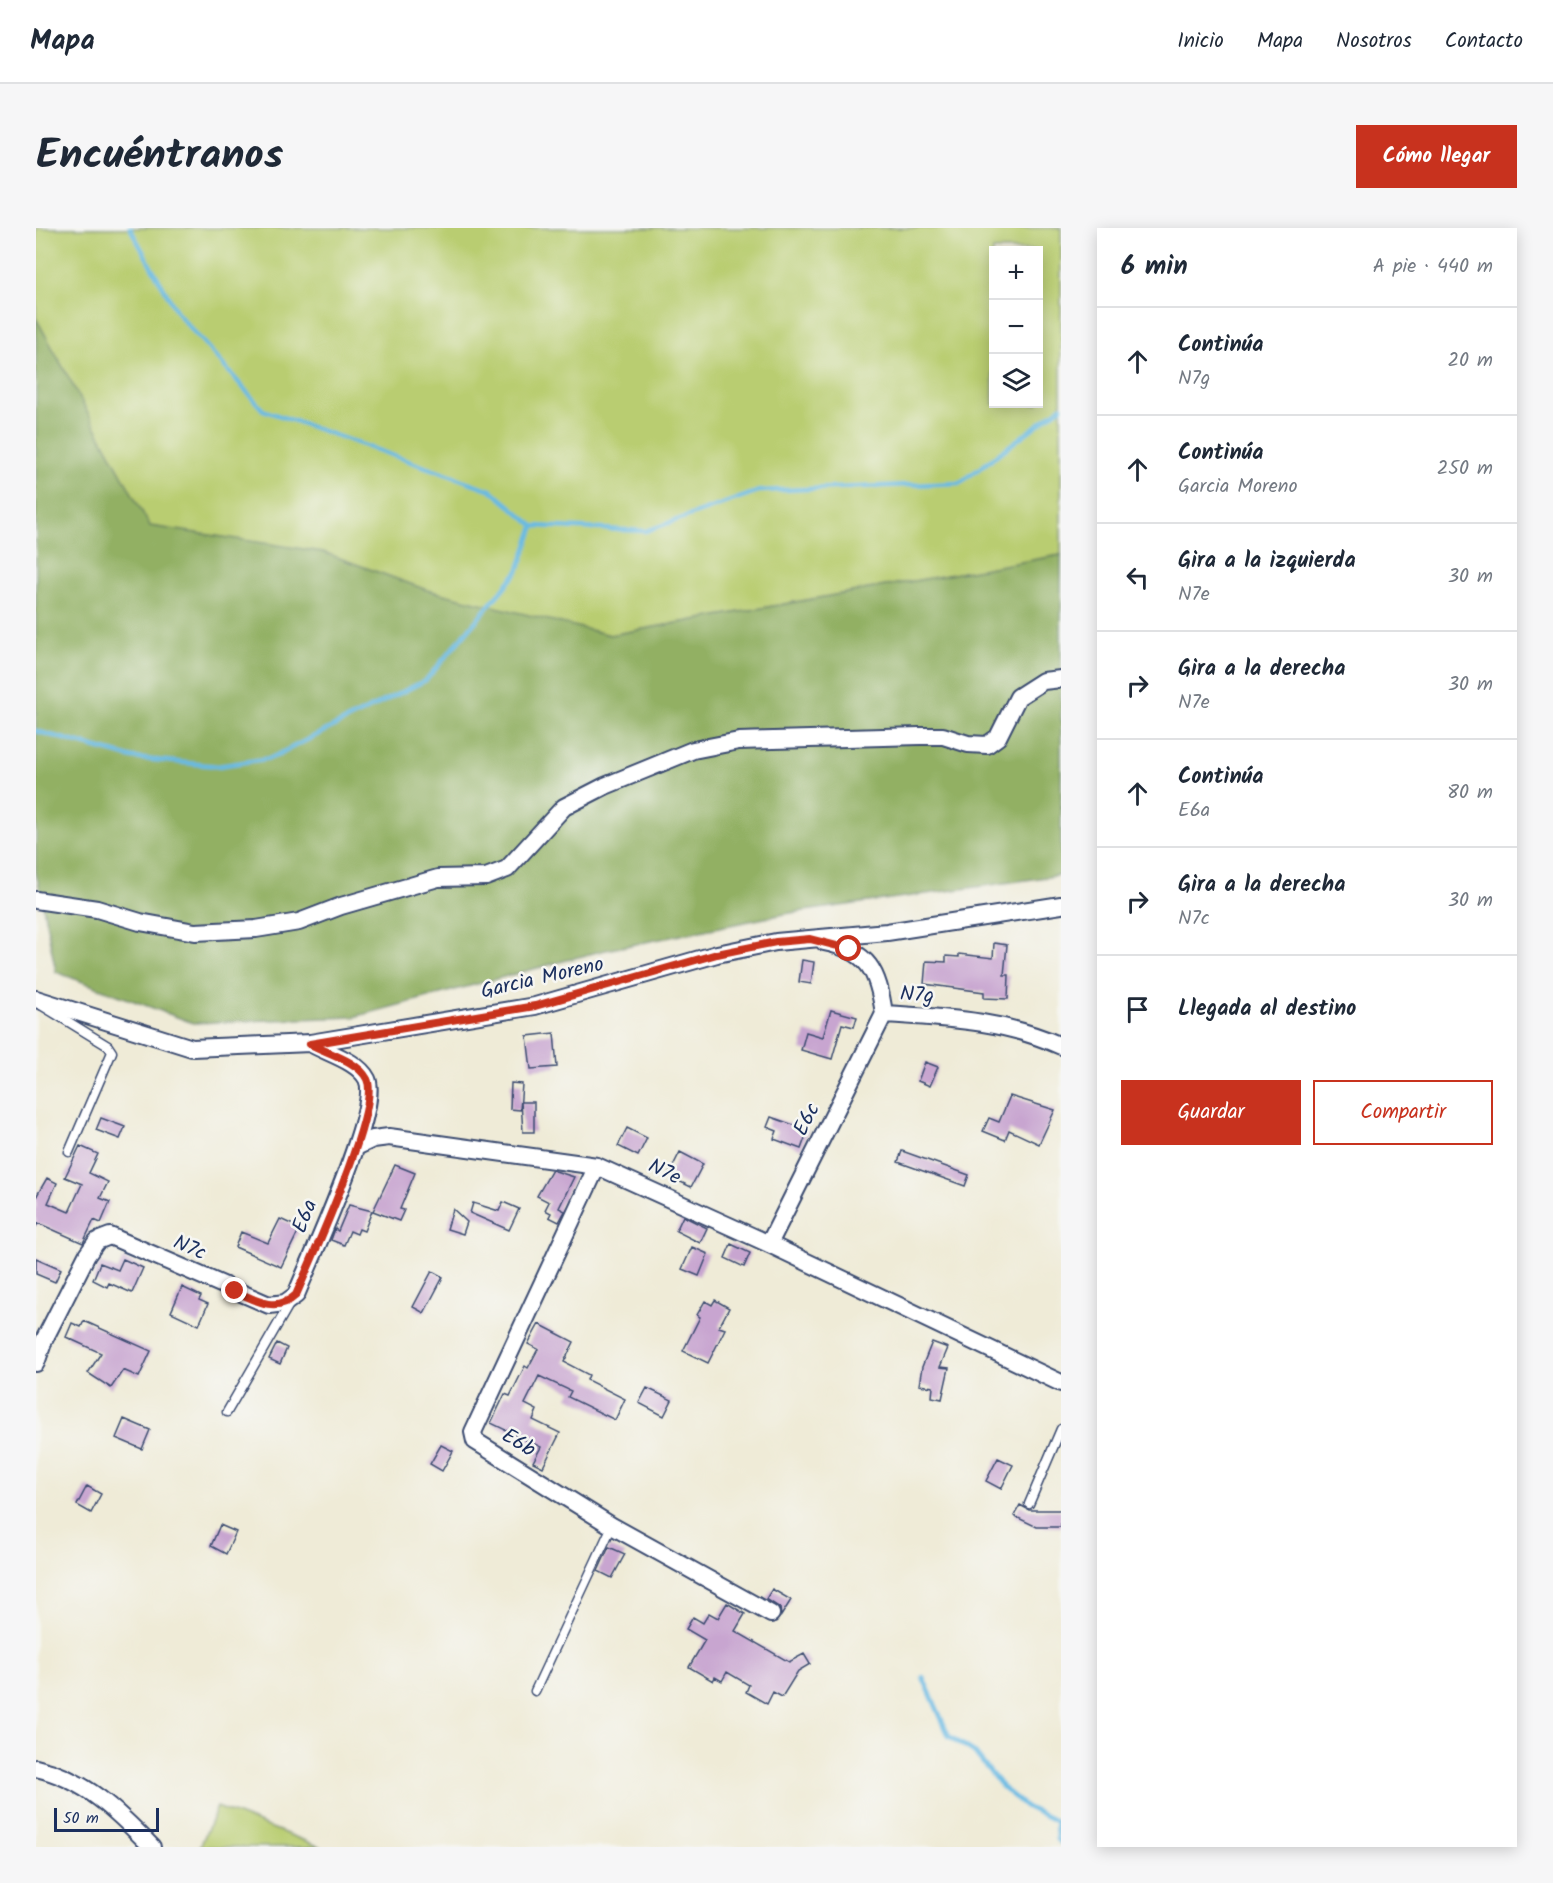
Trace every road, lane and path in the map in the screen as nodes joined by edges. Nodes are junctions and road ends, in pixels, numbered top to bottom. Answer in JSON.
{"nodes":[{"id":1,"x":1061,"y":679,"type":"edge"},
{"id":2,"x":36,"y":900,"type":"edge"},
{"id":3,"x":1061,"y":905,"type":"edge"},
{"id":4,"x":810,"y":939,"type":"junction"},
{"id":5,"x":36,"y":1000,"type":"edge"},
{"id":6,"x":884,"y":1014,"type":"junction"},
{"id":7,"x":310,"y":1044,"type":"junction"},
{"id":8,"x":1061,"y":1046,"type":"edge"},
{"id":9,"x":356,"y":1148,"type":"junction"},
{"id":10,"x":69,"y":1152,"type":"dead end"},
{"id":11,"x":597,"y":1166,"type":"junction"},
{"id":12,"x":769,"y":1244,"type":"junction"},
{"id":13,"x":291,"y":1299,"type":"junction"},
{"id":14,"x":40,"y":1339,"type":"edge"},
{"id":15,"x":36,"y":1363,"type":"edge"},
{"id":16,"x":1061,"y":1383,"type":"edge"},
{"id":17,"x":227,"y":1412,"type":"dead end"},
{"id":18,"x":1061,"y":1429,"type":"edge"},
{"id":19,"x":1029,"y":1504,"type":"dead end"},
{"id":20,"x":612,"y":1526,"type":"junction"},
{"id":21,"x":771,"y":1614,"type":"dead end"},
{"id":22,"x":535,"y":1691,"type":"dead end"},
{"id":23,"x":36,"y":1768,"type":"edge"},
{"id":24,"x":152,"y":1847,"type":"edge"}],
"edges":[{"from":1,"to":2,"type":"street"},
{"from":3,"to":4,"type":"street","name":"Garcia Moreno"},
{"from":4,"to":6,"type":"street","name":"N7g"},
{"from":4,"to":7,"type":"street","name":"Garcia Moreno"},
{"from":5,"to":7,"type":"street","name":"Garcia Moreno"},
{"from":5,"to":10,"type":"lane"},
{"from":6,"to":8,"type":"street","name":"N7g"},
{"from":6,"to":12,"type":"street","name":"E6c"},
{"from":7,"to":9,"type":"street"},
{"from":9,"to":11,"type":"street","name":"N7e"},
{"from":9,"to":13,"type":"street","name":"E6a"},
{"from":11,"to":12,"type":"street","name":"N7e"},
{"from":11,"to":20,"type":"street","name":"E6b"},
{"from":12,"to":16,"type":"street","name":"N7e"},
{"from":13,"to":14,"type":"street","name":"N7c"},
{"from":13,"to":17,"type":"lane"},
{"from":14,"to":15,"type":"street"},
{"from":18,"to":19,"type":"lane"},
{"from":20,"to":21,"type":"street","name":"E6b"},
{"from":20,"to":22,"type":"lane"},
{"from":23,"to":24,"type":"street"}]}
